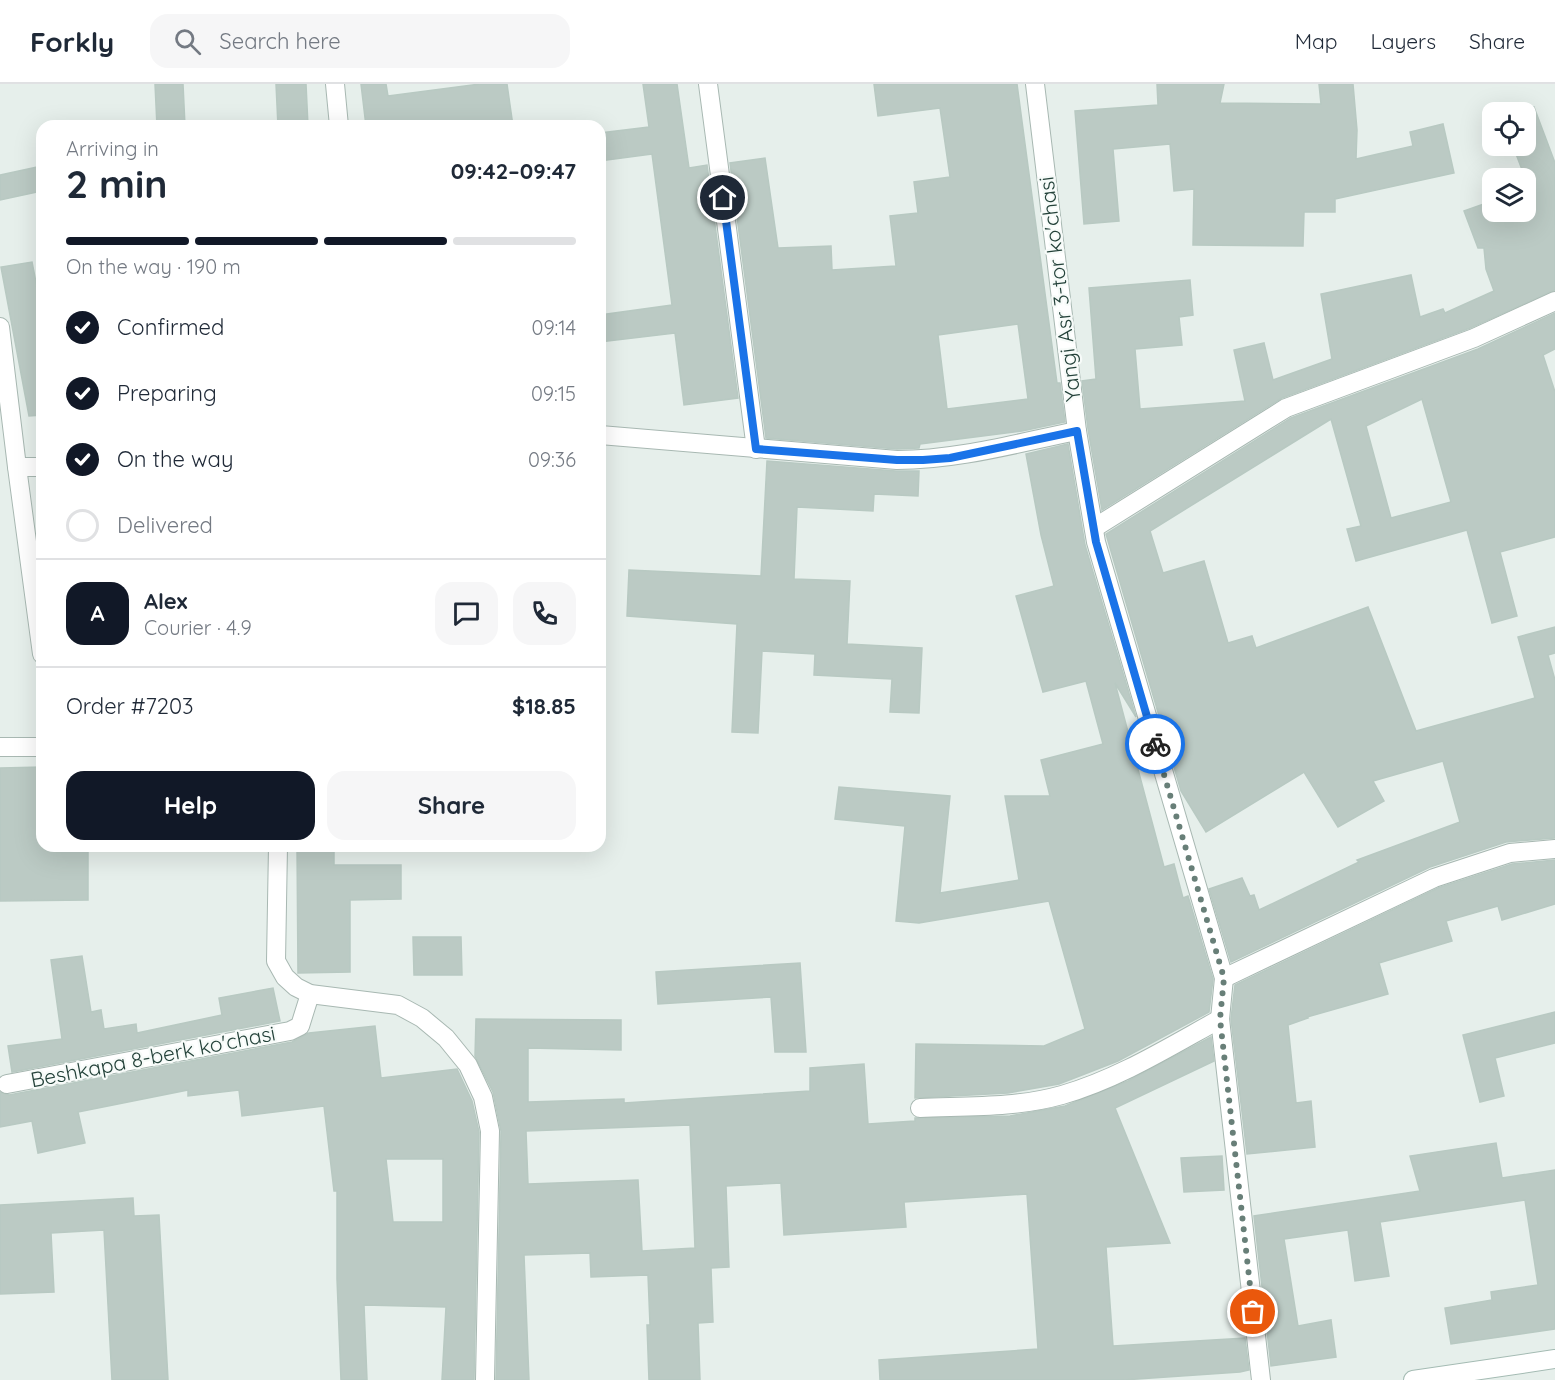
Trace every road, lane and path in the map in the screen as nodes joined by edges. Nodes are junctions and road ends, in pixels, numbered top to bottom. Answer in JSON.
{"nodes":[{"id":1,"x":335,"y":84,"type":"edge"},
{"id":2,"x":708,"y":84,"type":"edge"},
{"id":3,"x":1035,"y":84,"type":"edge"},
{"id":4,"x":338,"y":120,"type":"edge"},
{"id":5,"x":1555,"y":301,"type":"edge"},
{"id":6,"x":0,"y":327,"type":"edge"},
{"id":7,"x":1077,"y":431,"type":"junction"},
{"id":8,"x":606,"y":436,"type":"edge"},
{"id":9,"x":756,"y":449,"type":"junction"},
{"id":10,"x":17,"y":467,"type":"junction"},
{"id":11,"x":36,"y":467,"type":"edge"},
{"id":12,"x":1094,"y":528,"type":"junction"},
{"id":13,"x":36,"y":609,"type":"edge"},
{"id":14,"x":0,"y":747,"type":"edge"},
{"id":15,"x":36,"y":747,"type":"edge"},
{"id":16,"x":1555,"y":849,"type":"edge"},
{"id":17,"x":278,"y":852,"type":"edge"},
{"id":18,"x":1224,"y":978,"type":"junction"},
{"id":19,"x":310,"y":994,"type":"junction"},
{"id":20,"x":1220,"y":1019,"type":"junction"},
{"id":21,"x":7,"y":1084,"type":"dead end"},
{"id":22,"x":920,"y":1108,"type":"dead end"},
{"id":23,"x":1555,"y":1359,"type":"edge"},
{"id":24,"x":485,"y":1380,"type":"edge"},
{"id":25,"x":1261,"y":1380,"type":"edge"},
{"id":26,"x":1413,"y":1380,"type":"edge"}],
"edges":[{"from":1,"to":4,"type":"street"},
{"from":2,"to":9,"type":"street"},
{"from":3,"to":7,"type":"street","name":"Yangi Asr 3-tor koʼchasi"},
{"from":5,"to":12,"type":"street"},
{"from":6,"to":10,"type":"street"},
{"from":7,"to":9,"type":"street"},
{"from":7,"to":12,"type":"street","name":"Yangi Asr 3-tor koʼchasi"},
{"from":8,"to":9,"type":"street"},
{"from":10,"to":11,"type":"street"},
{"from":10,"to":13,"type":"street"},
{"from":12,"to":18,"type":"street","name":"Yangi Asr 3-tor koʼchasi"},
{"from":14,"to":15,"type":"street"},
{"from":16,"to":18,"type":"street"},
{"from":17,"to":19,"type":"street"},
{"from":18,"to":20,"type":"street"},
{"from":19,"to":21,"type":"street","name":"Beshkapa 8-berk koʼchasi"},
{"from":19,"to":24,"type":"street"},
{"from":20,"to":22,"type":"street"},
{"from":20,"to":25,"type":"street"},
{"from":23,"to":26,"type":"street"}]}
